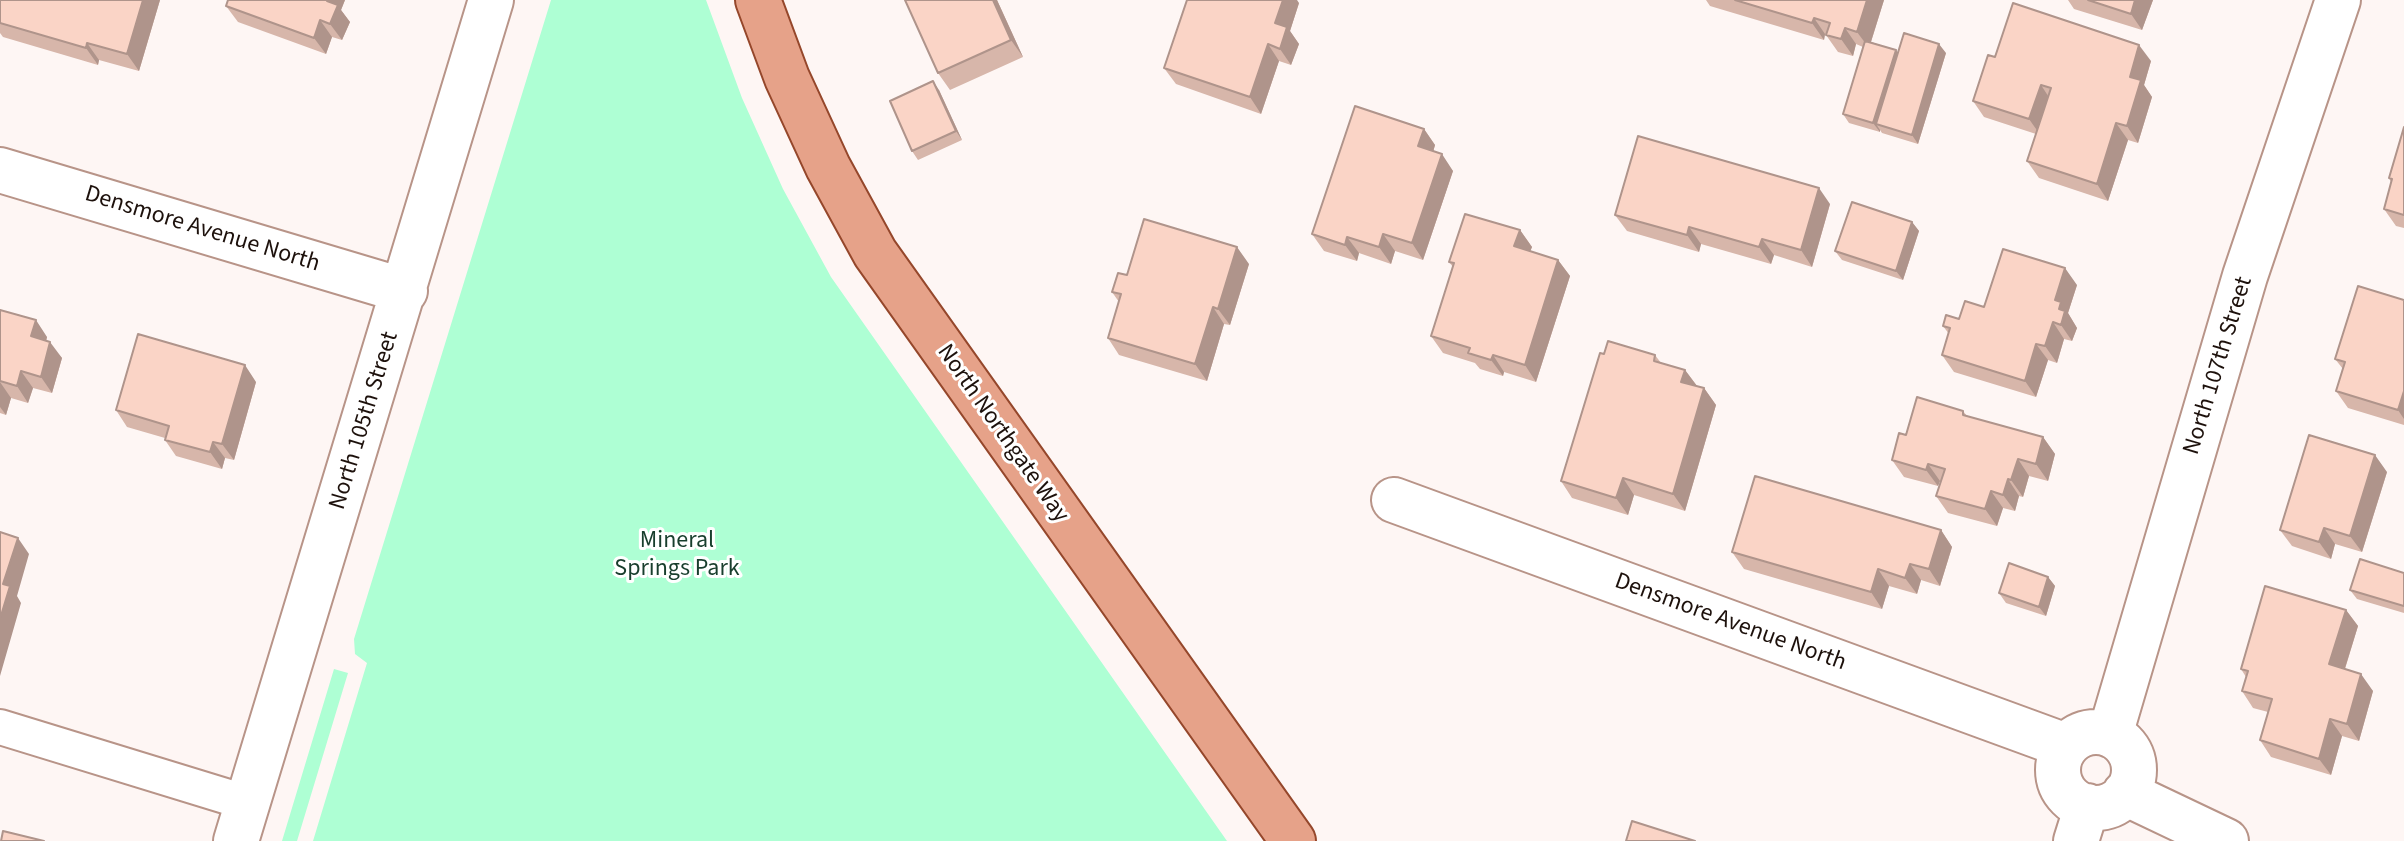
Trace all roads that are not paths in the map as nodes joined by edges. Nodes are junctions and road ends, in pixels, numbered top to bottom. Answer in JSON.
{"nodes":[{"id":1,"x":491,"y":0,"type":"edge"},
{"id":2,"x":758,"y":0,"type":"edge"},
{"id":3,"x":2338,"y":0,"type":"edge"},
{"id":4,"x":0,"y":170,"type":"edge"},
{"id":5,"x":405,"y":291,"type":"junction"},
{"id":6,"x":1394,"y":500,"type":"dead end"},
{"id":7,"x":0,"y":727,"type":"edge"},
{"id":8,"x":2110,"y":735,"type":"junction"},
{"id":9,"x":2066,"y":746,"type":"junction"},
{"id":10,"x":2096,"y":813,"type":"edge"},
{"id":11,"x":242,"y":822,"type":"edge"},
{"id":12,"x":1293,"y":841,"type":"edge"},
{"id":13,"x":2226,"y":841,"type":"edge"}],
"edges":[{"from":1,"to":5,"type":"street","name":"North 105th Street"},
{"from":2,"to":12,"type":"main road","name":"North Northgate Way"},
{"from":3,"to":8,"type":"street","name":"North 107th Street"},
{"from":4,"to":5,"type":"street","name":"Densmore Avenue North"},
{"from":5,"to":11,"type":"street","name":"North 105th Street"},
{"from":6,"to":9,"type":"street","name":"Densmore Avenue North"},
{"from":7,"to":11,"type":"lane"},
{"from":8,"to":9,"type":"street"},
{"from":8,"to":10,"type":"street"},
{"from":9,"to":10,"type":"street"},
{"from":10,"to":13,"type":"street"}]}
